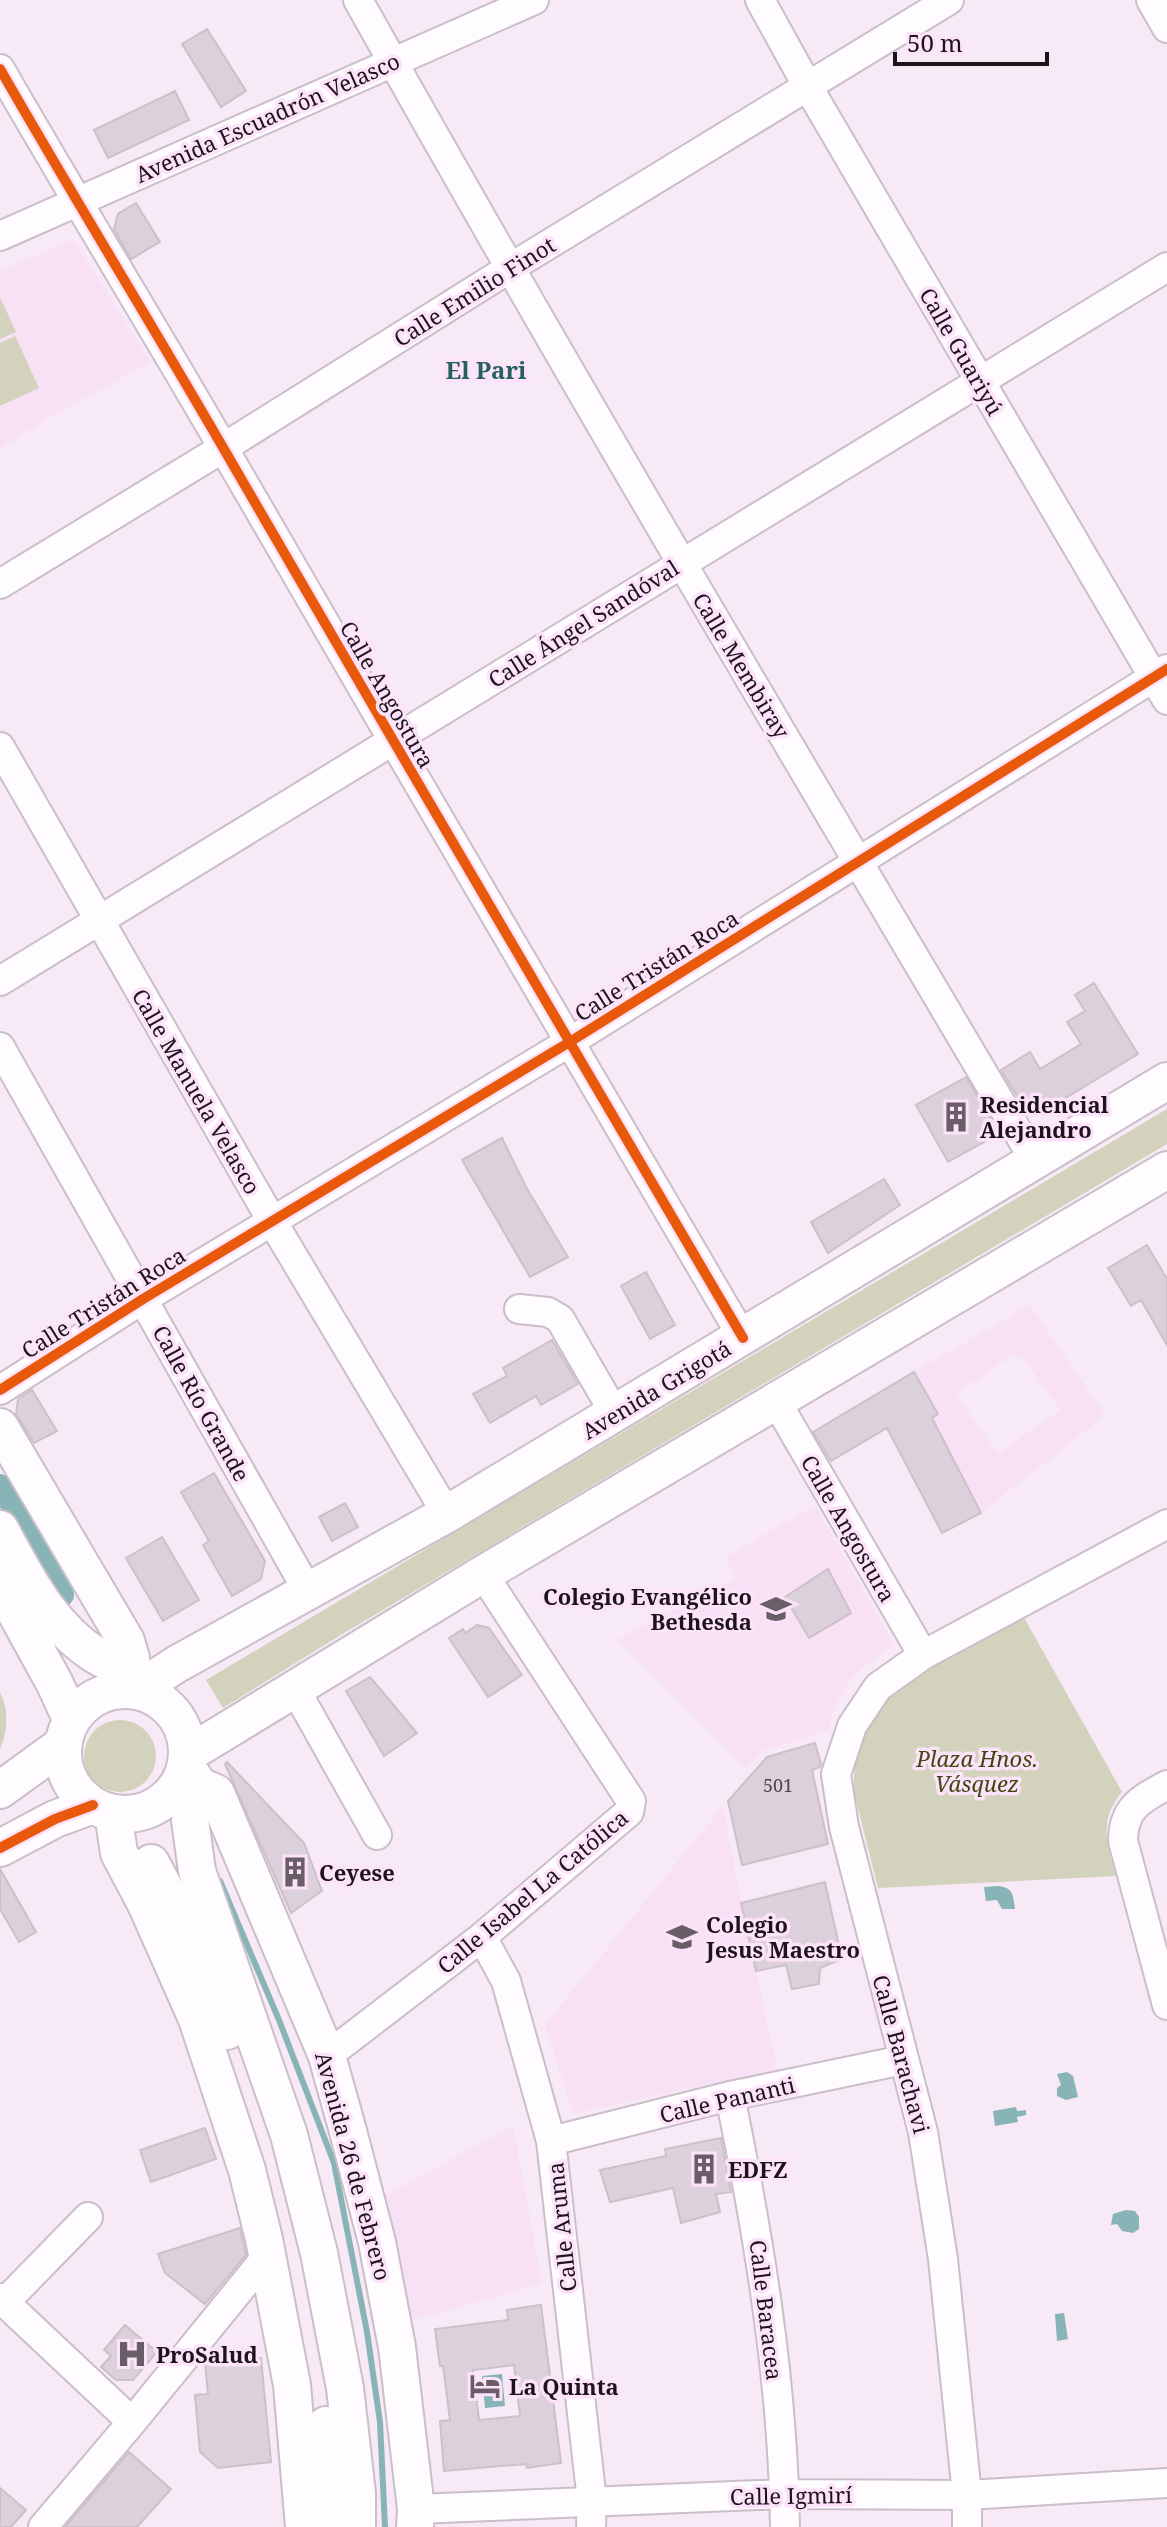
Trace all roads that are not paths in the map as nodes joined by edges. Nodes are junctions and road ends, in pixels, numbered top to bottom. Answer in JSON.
{"nodes":[{"id":1,"x":358,"y":0,"type":"edge"},
{"id":2,"x":534,"y":0,"type":"edge"},
{"id":3,"x":760,"y":0,"type":"edge"},
{"id":4,"x":949,"y":0,"type":"edge"},
{"id":5,"x":1151,"y":0,"type":"edge"},
{"id":6,"x":1167,"y":28,"type":"edge"},
{"id":7,"x":392,"y":61,"type":"junction"},
{"id":8,"x":0,"y":69,"type":"edge"},
{"id":9,"x":808,"y":87,"type":"junction"},
{"id":10,"x":76,"y":203,"type":"junction"},
{"id":11,"x":0,"y":236,"type":"edge"},
{"id":12,"x":1167,"y":267,"type":"edge"},
{"id":13,"x":510,"y":268,"type":"junction"},
{"id":14,"x":979,"y":381,"type":"junction"},
{"id":15,"x":223,"y":448,"type":"junction"},
{"id":16,"x":682,"y":563,"type":"junction"},
{"id":17,"x":0,"y":584,"type":"edge"},
{"id":18,"x":1163,"y":682,"type":"edge"},
{"id":19,"x":391,"y":741,"type":"junction"},
{"id":20,"x":0,"y":747,"type":"edge"},
{"id":21,"x":858,"y":863,"type":"junction"},
{"id":22,"x":100,"y":919,"type":"junction"},
{"id":23,"x":0,"y":981,"type":"edge"},
{"id":24,"x":568,"y":1043,"type":"junction"},
{"id":25,"x":0,"y":1047,"type":"edge"},
{"id":26,"x":1167,"y":1081,"type":"edge"},
{"id":27,"x":1035,"y":1161,"type":"junction"},
{"id":28,"x":1167,"y":1170,"type":"edge"},
{"id":29,"x":272,"y":1221,"type":"junction"},
{"id":30,"x":143,"y":1299,"type":"junction"},
{"id":31,"x":519,"y":1309,"type":"dead end"},
{"id":32,"x":743,"y":1338,"type":"junction"},
{"id":33,"x":0,"y":1390,"type":"edge"},
{"id":34,"x":776,"y":1401,"type":"junction"},
{"id":35,"x":615,"y":1414,"type":"junction"},
{"id":36,"x":0,"y":1427,"type":"edge"},
{"id":37,"x":447,"y":1514,"type":"junction"},
{"id":38,"x":1167,"y":1524,"type":"edge"},
{"id":39,"x":0,"y":1529,"type":"edge"},
{"id":40,"x":483,"y":1574,"type":"junction"},
{"id":41,"x":0,"y":1584,"type":"edge"},
{"id":42,"x":309,"y":1593,"type":"junction"},
{"id":43,"x":0,"y":1636,"type":"edge"},
{"id":44,"x":923,"y":1655,"type":"junction"},
{"id":45,"x":135,"y":1684,"type":"junction"},
{"id":46,"x":295,"y":1689,"type":"junction"},
{"id":47,"x":65,"y":1736,"type":"junction"},
{"id":48,"x":191,"y":1769,"type":"junction"},
{"id":49,"x":1167,"y":1785,"type":"edge"},
{"id":50,"x":0,"y":1790,"type":"edge"},
{"id":51,"x":108,"y":1816,"type":"junction"},
{"id":52,"x":377,"y":1835,"type":"dead end"},
{"id":53,"x":0,"y":1848,"type":"edge"},
{"id":54,"x":482,"y":1937,"type":"junction"},
{"id":55,"x":1167,"y":2005,"type":"edge"},
{"id":56,"x":327,"y":2056,"type":"junction"},
{"id":57,"x":903,"y":2060,"type":"junction"},
{"id":58,"x":730,"y":2096,"type":"junction"},
{"id":59,"x":551,"y":2141,"type":"junction"},
{"id":60,"x":88,"y":2217,"type":"dead end"},
{"id":61,"x":267,"y":2256,"type":"junction"},
{"id":62,"x":2,"y":2300,"type":"edge"},
{"id":63,"x":132,"y":2422,"type":"junction"},
{"id":64,"x":1167,"y":2483,"type":"edge"},
{"id":65,"x":784,"y":2494,"type":"junction"},
{"id":66,"x":967,"y":2495,"type":"junction"},
{"id":67,"x":591,"y":2514,"type":"edge"},
{"id":68,"x":415,"y":2518,"type":"edge"},
{"id":69,"x":43,"y":2527,"type":"edge"},
{"id":70,"x":304,"y":2527,"type":"edge"},
{"id":71,"x":333,"y":2527,"type":"edge"},
{"id":72,"x":357,"y":2527,"type":"edge"},
{"id":73,"x":785,"y":2527,"type":"edge"},
{"id":74,"x":967,"y":2527,"type":"edge"}],
"edges":[{"from":1,"to":7,"type":"street","name":"Calle Membiray"},
{"from":2,"to":7,"type":"street","name":"Avenida Escuadrón Velasco"},
{"from":3,"to":9,"type":"street","name":"Calle Guariyú"},
{"from":4,"to":9,"type":"street","name":"Calle Emilio Finot"},
{"from":5,"to":6,"type":"street"},
{"from":7,"to":10,"type":"street","name":"Avenida Escuadrón Velasco"},
{"from":7,"to":13,"type":"street","name":"Calle Membiray"},
{"from":8,"to":10,"type":"street","name":"Calle Angostura"},
{"from":9,"to":13,"type":"street","name":"Calle Emilio Finot"},
{"from":9,"to":14,"type":"street","name":"Calle Guariyú"},
{"from":10,"to":11,"type":"street","name":"Avenida Escuadrón Velasco"},
{"from":10,"to":15,"type":"street","name":"Calle Angostura"},
{"from":12,"to":14,"type":"street","name":"Calle Ángel Sandóval"},
{"from":13,"to":15,"type":"street","name":"Calle Emilio Finot"},
{"from":13,"to":16,"type":"street","name":"Calle Membiray"},
{"from":14,"to":16,"type":"street","name":"Calle Ángel Sandóval"},
{"from":14,"to":18,"type":"street","name":"Calle Guariyú"},
{"from":15,"to":17,"type":"street","name":"Calle Emilio Finot"},
{"from":15,"to":19,"type":"street","name":"Calle Angostura"},
{"from":16,"to":19,"type":"street","name":"Calle Ángel Sandóval"},
{"from":16,"to":21,"type":"street","name":"Calle Membiray"},
{"from":18,"to":21,"type":"street","name":"Calle Tristán Roca"},
{"from":19,"to":22,"type":"street","name":"Calle Ángel Sandóval"},
{"from":19,"to":24,"type":"street","name":"Calle Angostura"},
{"from":20,"to":22,"type":"street","name":"Calle Manuela Velasco"},
{"from":21,"to":24,"type":"street","name":"Calle Tristán Roca"},
{"from":21,"to":27,"type":"street","name":"Calle Membiray"},
{"from":22,"to":23,"type":"street","name":"Calle Ángel Sandóval"},
{"from":22,"to":29,"type":"street","name":"Calle Manuela Velasco"},
{"from":24,"to":29,"type":"street","name":"Calle Tristán Roca"},
{"from":24,"to":32,"type":"street","name":"Calle Angostura"},
{"from":25,"to":30,"type":"street","name":"Calle Río Grande"},
{"from":26,"to":27,"type":"main road","name":"Avenida Grigotá"},
{"from":27,"to":32,"type":"main road","name":"Avenida Grigotá"},
{"from":28,"to":34,"type":"main road"},
{"from":29,"to":30,"type":"street","name":"Calle Tristán Roca"},
{"from":29,"to":37,"type":"street","name":"Calle Manuela Velasco"},
{"from":30,"to":33,"type":"street","name":"Calle Tristán Roca"},
{"from":30,"to":42,"type":"street","name":"Calle Río Grande"},
{"from":31,"to":35,"type":"street"},
{"from":32,"to":35,"type":"main road","name":"Avenida Grigotá"},
{"from":34,"to":40,"type":"main road"},
{"from":34,"to":44,"type":"street","name":"Calle Angostura"},
{"from":35,"to":37,"type":"main road","name":"Avenida Grigotá"},
{"from":36,"to":45,"type":"main road"},
{"from":37,"to":42,"type":"main road","name":"Avenida Grigotá"},
{"from":38,"to":44,"type":"street","name":"Calle Barachavi"},
{"from":39,"to":45,"type":"main road"},
{"from":40,"to":46,"type":"main road"},
{"from":40,"to":54,"type":"street","name":"Calle Isabel La Católica"},
{"from":41,"to":47,"type":"main road"},
{"from":42,"to":45,"type":"main road","name":"Avenida Grigotá"},
{"from":43,"to":47,"type":"main road"},
{"from":44,"to":57,"type":"street","name":"Calle Barachavi"},
{"from":45,"to":47,"type":"main road"},
{"from":45,"to":48,"type":"main road"},
{"from":46,"to":48,"type":"main road"},
{"from":46,"to":52,"type":"street"},
{"from":47,"to":50,"type":"main road"},
{"from":47,"to":51,"type":"main road"},
{"from":48,"to":51,"type":"main road"},
{"from":48,"to":56,"type":"main road","name":"Avenida 26 de Febrero"},
{"from":48,"to":72,"type":"main road"},
{"from":49,"to":55,"type":"street"},
{"from":51,"to":53,"type":"main road"},
{"from":51,"to":61,"type":"main road"},
{"from":51,"to":71,"type":"main road"},
{"from":54,"to":56,"type":"street","name":"Calle Isabel La Católica"},
{"from":54,"to":59,"type":"street","name":"Calle Aruma"},
{"from":56,"to":68,"type":"main road","name":"Avenida 26 de Febrero"},
{"from":57,"to":58,"type":"street","name":"Calle Pananti"},
{"from":57,"to":66,"type":"street","name":"Calle Barachavi"},
{"from":58,"to":59,"type":"street","name":"Calle Pananti"},
{"from":58,"to":65,"type":"street","name":"Calle Baracea"},
{"from":59,"to":67,"type":"street","name":"Calle Aruma"},
{"from":60,"to":62,"type":"street"},
{"from":61,"to":63,"type":"street"},
{"from":61,"to":70,"type":"main road"},
{"from":62,"to":63,"type":"street"},
{"from":63,"to":69,"type":"street"},
{"from":64,"to":66,"type":"street","name":"Calle Igmirí"},
{"from":65,"to":66,"type":"street","name":"Calle Igmirí"},
{"from":65,"to":67,"type":"street","name":"Calle Igmirí"},
{"from":65,"to":73,"type":"street","name":"Calle Baracea"},
{"from":66,"to":74,"type":"street","name":"Calle Barachavi"},
{"from":67,"to":68,"type":"street","name":"Calle Igmirí"}]}
